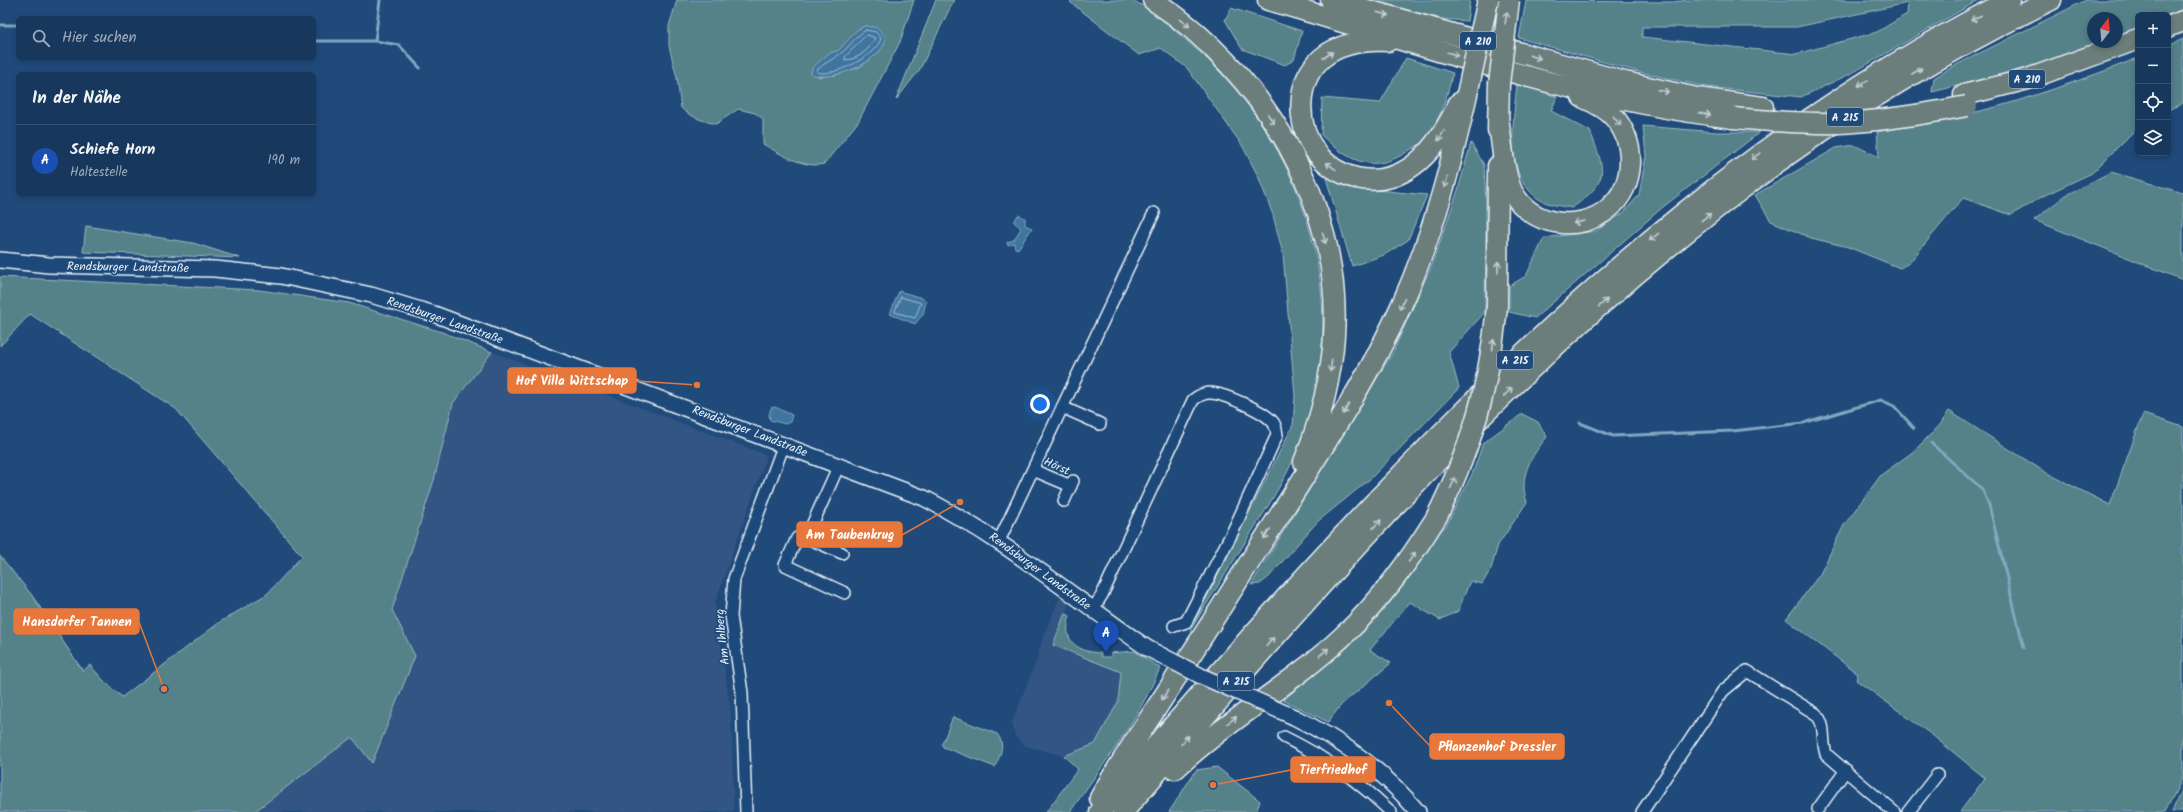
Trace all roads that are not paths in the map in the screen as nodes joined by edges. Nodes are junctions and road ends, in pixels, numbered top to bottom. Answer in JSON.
{"nodes":[{"id":1,"x":1153,"y":0,"type":"edge"},
{"id":2,"x":1268,"y":0,"type":"edge"},
{"id":3,"x":1331,"y":0,"type":"edge"},
{"id":4,"x":1488,"y":0,"type":"edge"},
{"id":5,"x":1508,"y":0,"type":"edge"},
{"id":6,"x":2010,"y":0,"type":"edge"},
{"id":7,"x":2051,"y":0,"type":"edge"},
{"id":8,"x":2183,"y":21,"type":"edge"},
{"id":9,"x":2171,"y":26,"type":"edge"},
{"id":10,"x":2135,"y":40,"type":"edge"},
{"id":11,"x":1415,"y":44,"type":"junction"},
{"id":12,"x":1471,"y":76,"type":"junction"},
{"id":13,"x":1534,"y":77,"type":"junction"},
{"id":14,"x":1966,"y":100,"type":"junction"},
{"id":15,"x":1498,"y":118,"type":"junction"},
{"id":16,"x":1154,"y":213,"type":"dead end"},
{"id":17,"x":0,"y":260,"type":"edge"},
{"id":18,"x":1062,"y":406,"type":"junction"},
{"id":19,"x":1100,"y":423,"type":"dead end"},
{"id":20,"x":788,"y":446,"type":"junction"},
{"id":21,"x":839,"y":465,"type":"junction"},
{"id":22,"x":1033,"y":470,"type":"junction"},
{"id":23,"x":1064,"y":501,"type":"dead end"},
{"id":24,"x":1288,"y":501,"type":"junction"},
{"id":25,"x":803,"y":536,"type":"junction"},
{"id":26,"x":999,"y":541,"type":"junction"},
{"id":27,"x":842,"y":553,"type":"dead end"},
{"id":28,"x":845,"y":593,"type":"dead end"},
{"id":29,"x":1093,"y":610,"type":"junction"},
{"id":30,"x":1174,"y":626,"type":"dead end"},
{"id":31,"x":1284,"y":737,"type":"dead end"},
{"id":32,"x":1846,"y":770,"type":"junction"},
{"id":33,"x":1937,"y":775,"type":"dead end"},
{"id":34,"x":1818,"y":809,"type":"dead end"},
{"id":35,"x":746,"y":812,"type":"edge"},
{"id":36,"x":1092,"y":812,"type":"edge"},
{"id":37,"x":1100,"y":812,"type":"edge"},
{"id":38,"x":1123,"y":812,"type":"edge"},
{"id":39,"x":1130,"y":812,"type":"edge"},
{"id":40,"x":1391,"y":812,"type":"edge"},
{"id":41,"x":1418,"y":812,"type":"edge"},
{"id":42,"x":1642,"y":812,"type":"edge"},
{"id":43,"x":1894,"y":812,"type":"edge"},
{"id":44,"x":1908,"y":812,"type":"edge"}],
"edges":[{"from":1,"to":24,"type":"highway","one_way":true},
{"from":2,"to":11,"type":"highway"},
{"from":3,"to":14,"type":"highway","number":"A 210","one_way":true},
{"from":4,"to":12,"type":"highway","bridge":true},
{"from":15,"to":5,"type":"highway","one_way":true,"bridge":true},
{"from":6,"to":37,"type":"highway","number":"A 215","one_way":true},
{"from":38,"to":7,"type":"highway","number":"A 215","one_way":true},
{"from":8,"to":9,"type":"highway"},
{"from":10,"to":14,"type":"highway"},
{"from":12,"to":11,"type":"highway","one_way":true},
{"from":11,"to":13,"type":"highway","one_way":true},
{"from":12,"to":24,"type":"highway","one_way":true},
{"from":13,"to":14,"type":"highway","one_way":true,"bridge":true},
{"from":13,"to":15,"type":"highway","one_way":true},
{"from":39,"to":15,"type":"highway","one_way":true,"bridge":true},
{"from":16,"to":18,"type":"street"},
{"from":17,"to":20,"type":"street","name":"Rendsburger Landstraße"},
{"from":18,"to":19,"type":"street"},
{"from":18,"to":22,"type":"street"},
{"from":20,"to":21,"type":"street","name":"Rendsburger Landstraße"},
{"from":20,"to":35,"type":"street","name":"Am Ihlberg"},
{"from":21,"to":25,"type":"street"},
{"from":21,"to":26,"type":"street","name":"Rendsburger Landstraße"},
{"from":22,"to":23,"type":"street","name":"Hörst"},
{"from":22,"to":26,"type":"street"},
{"from":24,"to":36,"type":"highway","one_way":true},
{"from":25,"to":27,"type":"street"},
{"from":25,"to":28,"type":"street"},
{"from":26,"to":29,"type":"street","name":"Rendsburger Landstraße"},
{"from":29,"to":30,"type":"street"},
{"from":29,"to":41,"type":"street","name":"Rendsburger Landstraße","bridge":true},
{"from":31,"to":40,"type":"street"},
{"from":32,"to":34,"type":"street"},
{"from":32,"to":42,"type":"street"},
{"from":32,"to":43,"type":"street"},
{"from":33,"to":44,"type":"street"}]}
